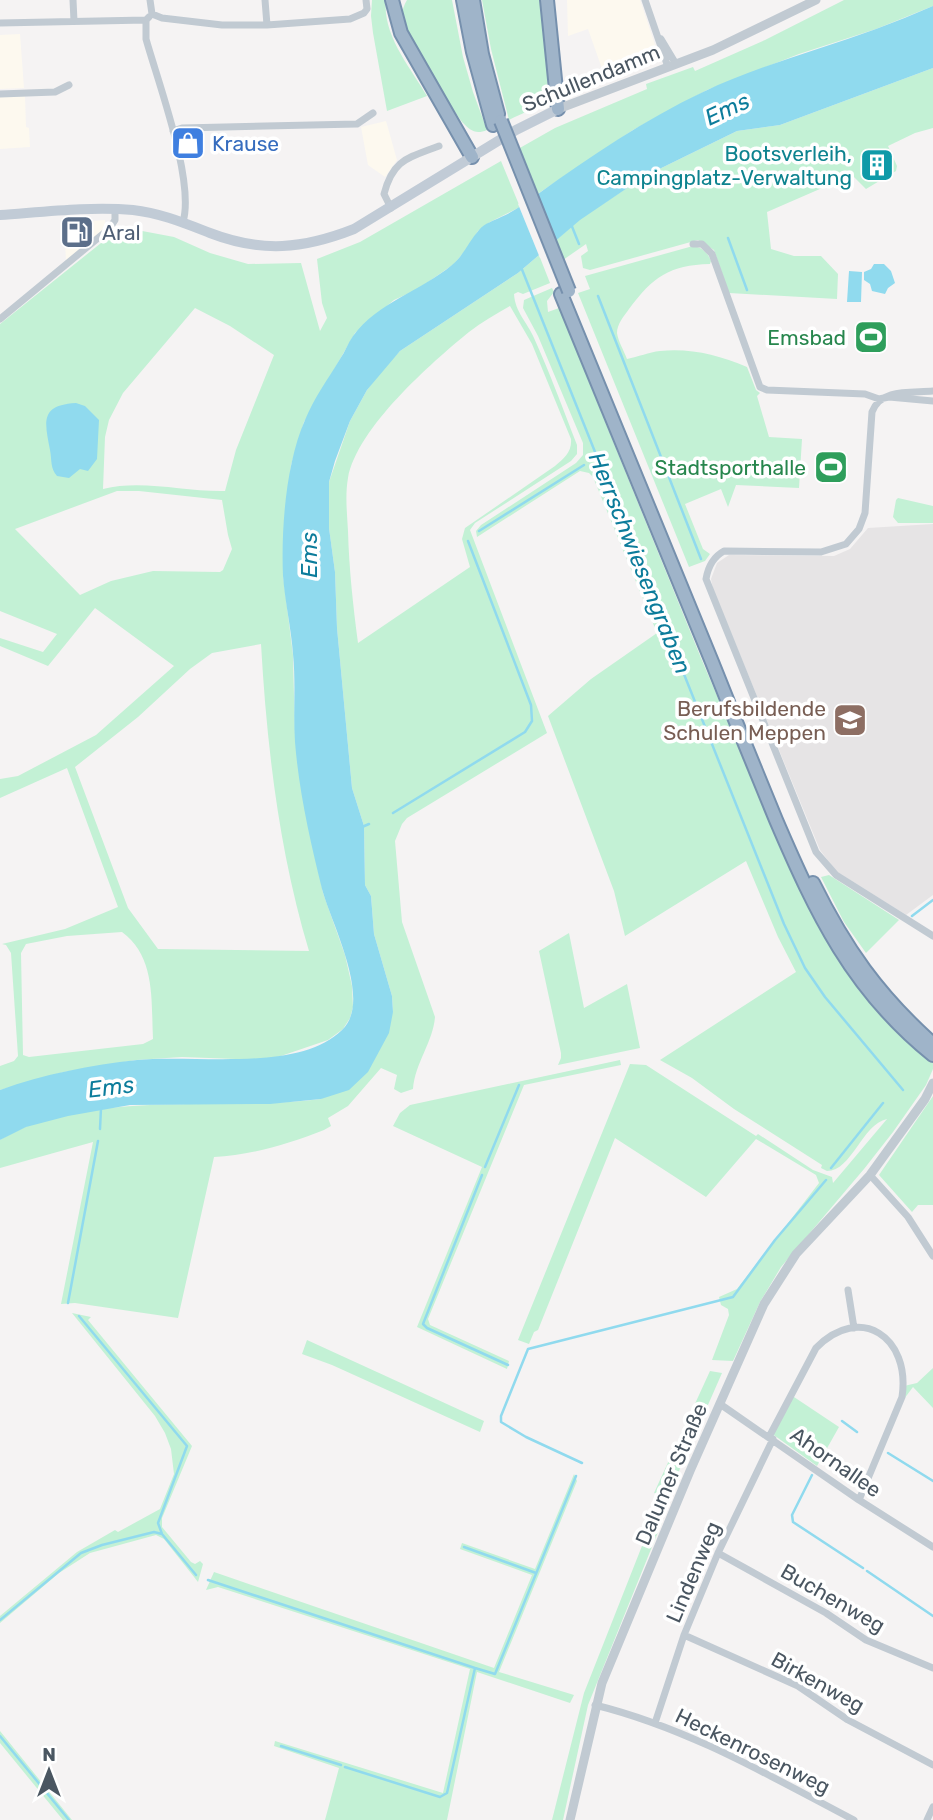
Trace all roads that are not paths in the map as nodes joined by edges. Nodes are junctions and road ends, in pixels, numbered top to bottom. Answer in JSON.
{"nodes":[{"id":1,"x":73,"y":0,"type":"edge"},
{"id":2,"x":150,"y":0,"type":"edge"},
{"id":3,"x":265,"y":0,"type":"edge"},
{"id":4,"x":366,"y":0,"type":"edge"},
{"id":5,"x":392,"y":0,"type":"edge"},
{"id":6,"x":400,"y":0,"type":"edge"},
{"id":7,"x":457,"y":0,"type":"edge"},
{"id":8,"x":463,"y":0,"type":"edge"},
{"id":9,"x":473,"y":0,"type":"edge"},
{"id":10,"x":479,"y":0,"type":"edge"},
{"id":11,"x":646,"y":0,"type":"edge"},
{"id":12,"x":816,"y":0,"type":"edge"},
{"id":13,"x":547,"y":2,"type":"edge"},
{"id":14,"x":149,"y":17,"type":"junction"},
{"id":15,"x":396,"y":19,"type":"junction"},
{"id":16,"x":74,"y":22,"type":"junction"},
{"id":17,"x":0,"y":23,"type":"edge"},
{"id":18,"x":267,"y":25,"type":"junction"},
{"id":19,"x":472,"y":25,"type":"junction"},
{"id":20,"x":672,"y":66,"type":"junction"},
{"id":21,"x":69,"y":85,"type":"dead end"},
{"id":22,"x":0,"y":94,"type":"edge"},
{"id":23,"x":558,"y":109,"type":"junction"},
{"id":24,"x":373,"y":113,"type":"dead end"},
{"id":25,"x":173,"y":131,"type":"junction"},
{"id":26,"x":439,"y":146,"type":"dead end"},
{"id":27,"x":472,"y":157,"type":"junction"},
{"id":28,"x":390,"y":208,"type":"junction"},
{"id":29,"x":115,"y":209,"type":"junction"},
{"id":30,"x":0,"y":215,"type":"edge"},
{"id":31,"x":183,"y":222,"type":"junction"},
{"id":32,"x":693,"y":244,"type":"dead end"},
{"id":33,"x":0,"y":319,"type":"edge"},
{"id":34,"x":933,"y":391,"type":"edge"},
{"id":35,"x":879,"y":399,"type":"junction"},
{"id":36,"x":933,"y":401,"type":"edge"},
{"id":37,"x":933,"y":936,"type":"edge"},
{"id":38,"x":931,"y":1048,"type":"edge"},
{"id":39,"x":933,"y":1083,"type":"edge"},
{"id":40,"x":870,"y":1175,"type":"junction"},
{"id":41,"x":933,"y":1256,"type":"edge"},
{"id":42,"x":848,"y":1290,"type":"dead end"},
{"id":43,"x":854,"y":1328,"type":"junction"},
{"id":44,"x":720,"y":1404,"type":"junction"},
{"id":45,"x":771,"y":1438,"type":"junction"},
{"id":46,"x":859,"y":1500,"type":"junction"},
{"id":47,"x":933,"y":1547,"type":"edge"},
{"id":48,"x":718,"y":1553,"type":"junction"},
{"id":49,"x":684,"y":1635,"type":"junction"},
{"id":50,"x":933,"y":1668,"type":"edge"},
{"id":51,"x":595,"y":1705,"type":"junction"},
{"id":52,"x":654,"y":1723,"type":"junction"},
{"id":53,"x":933,"y":1765,"type":"edge"},
{"id":54,"x":933,"y":1807,"type":"edge"},
{"id":55,"x":570,"y":1820,"type":"edge"},
{"id":56,"x":854,"y":1820,"type":"edge"},
{"id":57,"x":927,"y":1820,"type":"edge"}],
"edges":[{"from":1,"to":16,"type":"street"},
{"from":2,"to":14,"type":"street"},
{"from":3,"to":18,"type":"street"},
{"from":4,"to":18,"type":"street"},
{"from":5,"to":15,"type":"highway"},
{"from":6,"to":15,"type":"highway"},
{"from":7,"to":19,"type":"highway"},
{"from":8,"to":19,"type":"highway"},
{"from":9,"to":19,"type":"highway"},
{"from":10,"to":19,"type":"highway"},
{"from":11,"to":20,"type":"street"},
{"from":12,"to":20,"type":"street","name":"Schullendamm"},
{"from":13,"to":23,"type":"highway"},
{"from":14,"to":16,"type":"street"},
{"from":14,"to":18,"type":"street"},
{"from":14,"to":25,"type":"street"},
{"from":15,"to":27,"type":"highway"},
{"from":16,"to":17,"type":"street"},
{"from":19,"to":38,"type":"highway"},
{"from":20,"to":23,"type":"street","name":"Schullendamm"},
{"from":21,"to":22,"type":"street"},
{"from":23,"to":27,"type":"main road","name":"Schullendamm"},
{"from":24,"to":25,"type":"street"},
{"from":25,"to":31,"type":"street"},
{"from":26,"to":28,"type":"street"},
{"from":27,"to":28,"type":"main road","name":"Schullendamm"},
{"from":28,"to":31,"type":"main road","name":"Schullendamm"},
{"from":29,"to":30,"type":"main road","name":"Schullendamm"},
{"from":29,"to":31,"type":"main road","name":"Schullendamm"},
{"from":29,"to":33,"type":"street"},
{"from":32,"to":35,"type":"street"},
{"from":34,"to":35,"type":"street"},
{"from":35,"to":36,"type":"street"},
{"from":35,"to":37,"type":"street"},
{"from":39,"to":40,"type":"street","name":"Dalumer Straße"},
{"from":40,"to":41,"type":"street"},
{"from":40,"to":44,"type":"street","name":"Dalumer Straße"},
{"from":42,"to":43,"type":"street"},
{"from":43,"to":45,"type":"street","name":"Lindenweg"},
{"from":43,"to":46,"type":"street"},
{"from":44,"to":45,"type":"street","name":"Ahornallee"},
{"from":44,"to":51,"type":"street","name":"Dalumer Straße"},
{"from":45,"to":46,"type":"street","name":"Ahornallee"},
{"from":45,"to":48,"type":"street","name":"Lindenweg"},
{"from":46,"to":47,"type":"street","name":"Ahornallee"},
{"from":48,"to":49,"type":"street","name":"Lindenweg"},
{"from":48,"to":50,"type":"street","name":"Buchenweg"},
{"from":49,"to":52,"type":"street","name":"Lindenweg"},
{"from":49,"to":53,"type":"street","name":"Birkenweg"},
{"from":51,"to":52,"type":"street","name":"Heckenrosenweg"},
{"from":51,"to":55,"type":"street","name":"Dalumer Straße"},
{"from":52,"to":56,"type":"street","name":"Heckenrosenweg"},
{"from":54,"to":57,"type":"street"}]}
